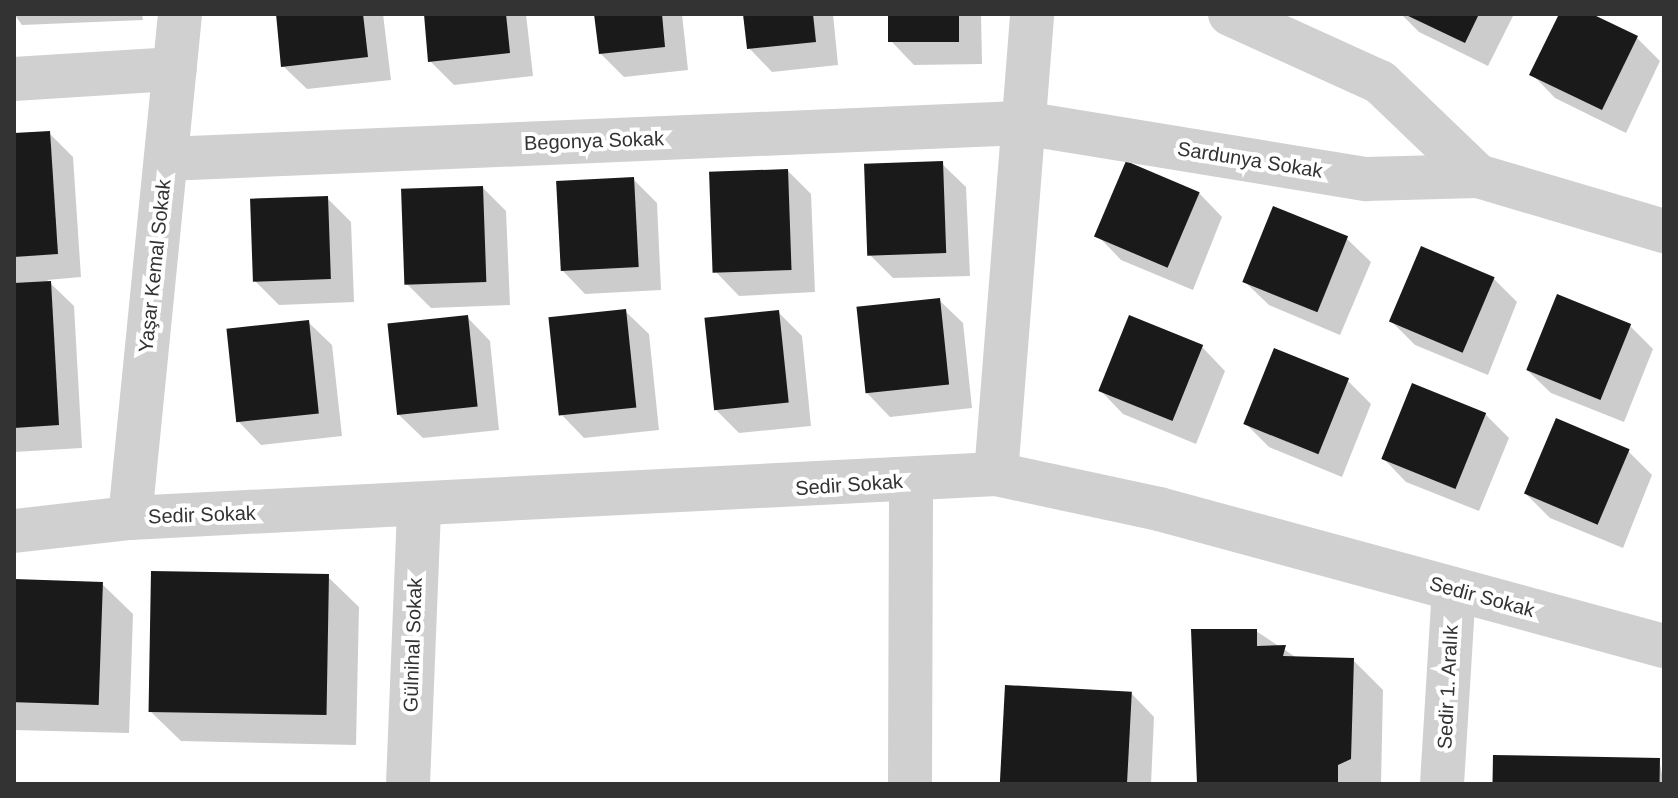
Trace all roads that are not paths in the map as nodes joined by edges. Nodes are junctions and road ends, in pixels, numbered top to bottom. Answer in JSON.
{"nodes":[{"id":1,"x":180,"y":14,"type":"edge"},
{"id":2,"x":1032,"y":14,"type":"edge"},
{"id":3,"x":1230,"y":14,"type":"edge"},
{"id":4,"x":175,"y":69,"type":"junction"},
{"id":5,"x":14,"y":79,"type":"edge"},
{"id":6,"x":1023,"y":123,"type":"junction"},
{"id":7,"x":166,"y":159,"type":"junction"},
{"id":8,"x":1478,"y":176,"type":"junction"},
{"id":9,"x":1664,"y":231,"type":"edge"},
{"id":10,"x":996,"y":474,"type":"junction"},
{"id":11,"x":911,"y":481,"type":"junction"},
{"id":12,"x":419,"y":506,"type":"junction"},
{"id":13,"x":130,"y":518,"type":"junction"},
{"id":14,"x":14,"y":531,"type":"edge"},
{"id":15,"x":1454,"y":590,"type":"junction"},
{"id":16,"x":1664,"y":646,"type":"edge"},
{"id":17,"x":408,"y":784,"type":"edge"},
{"id":18,"x":910,"y":784,"type":"edge"},
{"id":19,"x":1442,"y":784,"type":"edge"}],
"edges":[{"from":1,"to":4,"type":"street","name":"Yaşar Kemal Sokak"},
{"from":2,"to":6,"type":"street"},
{"from":3,"to":8,"type":"street","name":"Sardunya Sokak"},
{"from":4,"to":5,"type":"street"},
{"from":4,"to":7,"type":"street","name":"Yaşar Kemal Sokak"},
{"from":6,"to":7,"type":"street","name":"Begonya Sokak"},
{"from":6,"to":8,"type":"street","name":"Sardunya Sokak"},
{"from":6,"to":10,"type":"street"},
{"from":7,"to":13,"type":"street","name":"Yaşar Kemal Sokak"},
{"from":8,"to":9,"type":"street","name":"Sardunya Sokak"},
{"from":10,"to":11,"type":"street","name":"Sedir Sokak"},
{"from":10,"to":15,"type":"street","name":"Sedir Sokak"},
{"from":11,"to":12,"type":"street","name":"Sedir Sokak"},
{"from":11,"to":18,"type":"street"},
{"from":12,"to":13,"type":"street","name":"Sedir Sokak"},
{"from":12,"to":17,"type":"street","name":"Gülnihal Sokak"},
{"from":13,"to":14,"type":"street","name":"Sedir Sokak"},
{"from":15,"to":16,"type":"street","name":"Sedir Sokak"},
{"from":15,"to":19,"type":"street","name":"Sedir 1. Aralık"}]}
